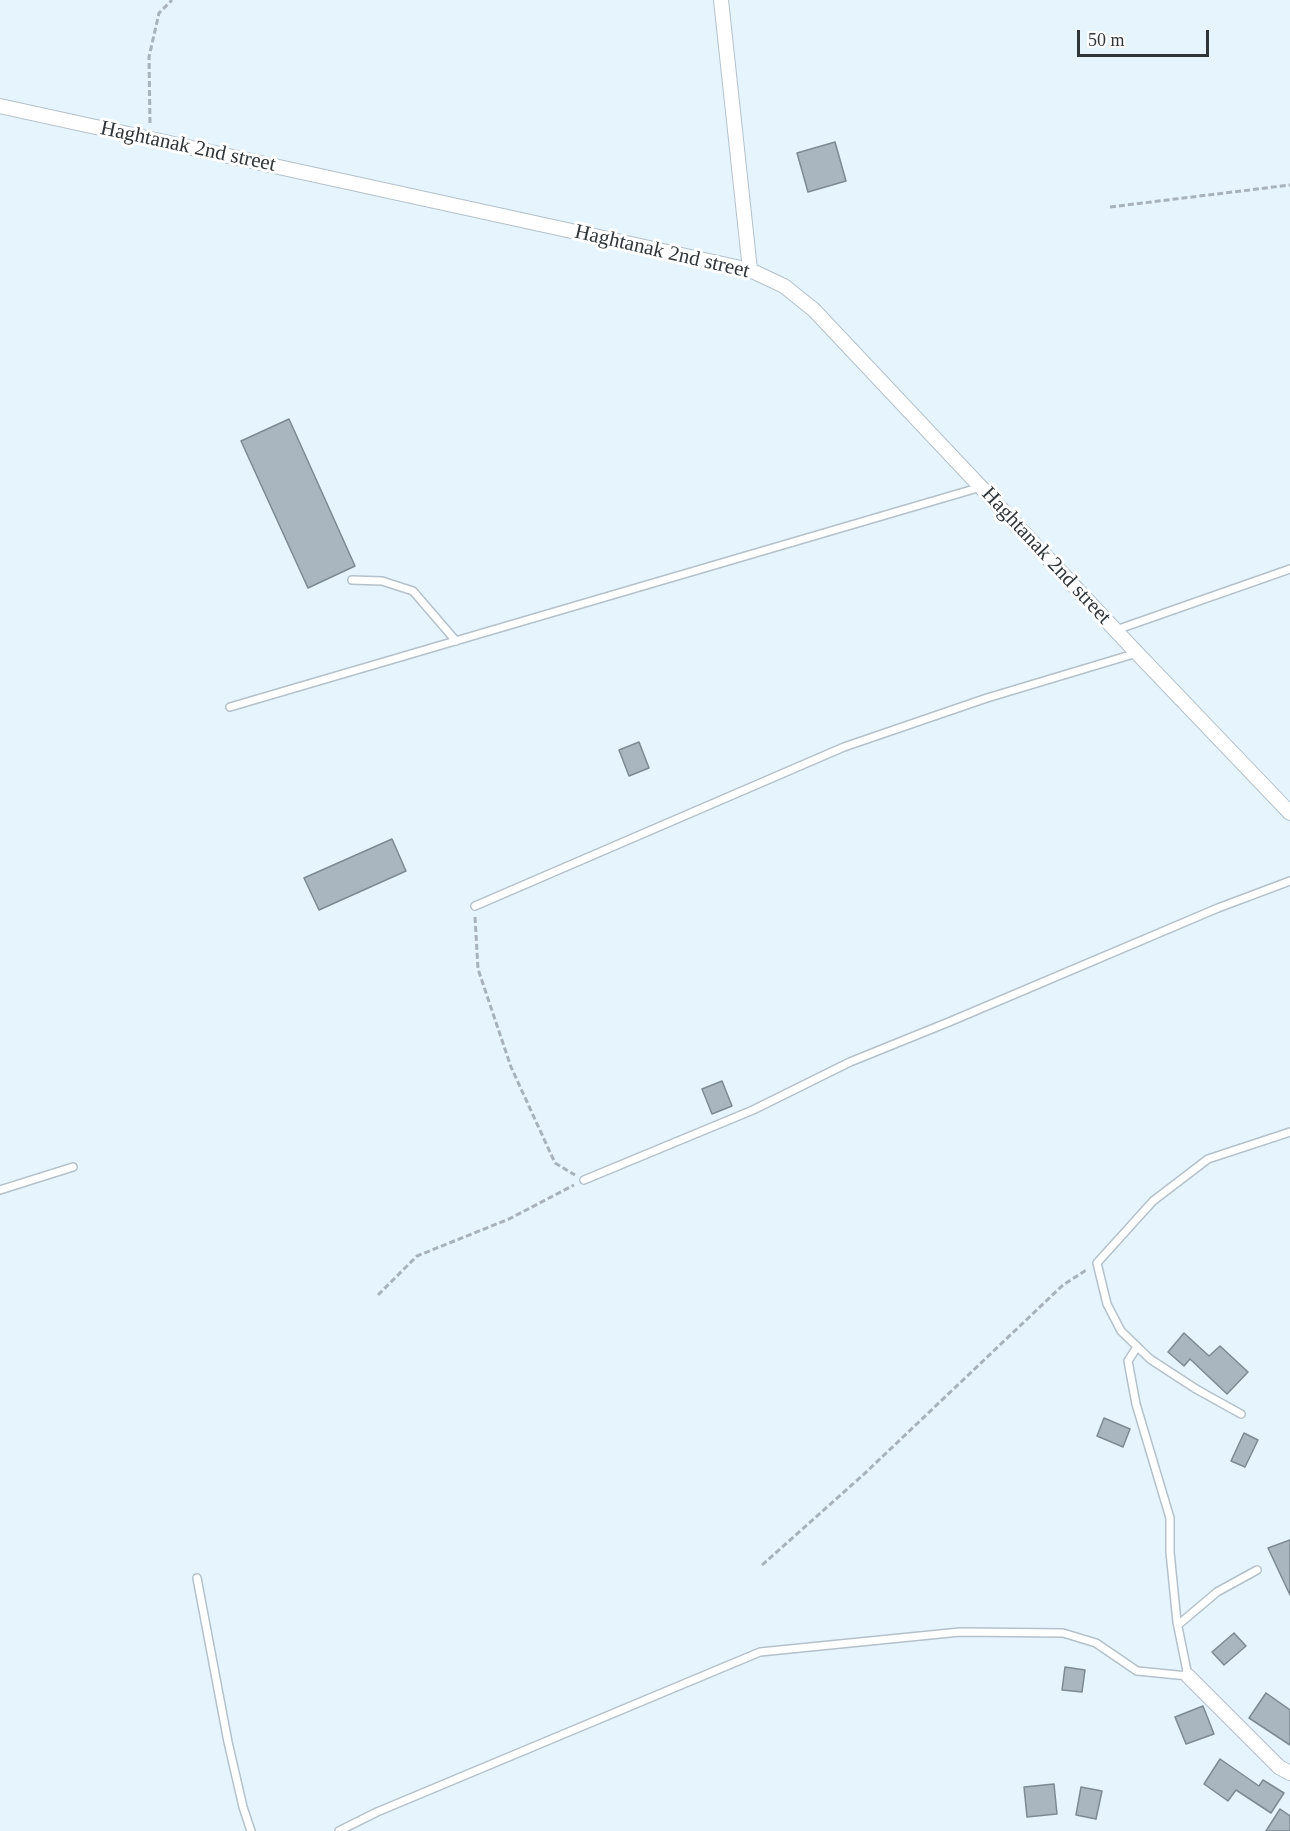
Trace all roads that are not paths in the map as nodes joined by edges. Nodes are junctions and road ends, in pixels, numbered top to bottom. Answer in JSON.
{"nodes":[{"id":1,"x":721,"y":0,"type":"edge"},
{"id":2,"x":0,"y":106,"type":"edge"},
{"id":3,"x":750,"y":270,"type":"junction"},
{"id":4,"x":981,"y":487,"type":"junction"},
{"id":5,"x":1290,"y":569,"type":"edge"},
{"id":6,"x":352,"y":580,"type":"dead end"},
{"id":7,"x":1116,"y":630,"type":"junction"},
{"id":8,"x":456,"y":641,"type":"junction"},
{"id":9,"x":1137,"y":653,"type":"junction"},
{"id":10,"x":230,"y":707,"type":"dead end"},
{"id":11,"x":1290,"y":813,"type":"edge"},
{"id":12,"x":1290,"y":881,"type":"edge"},
{"id":13,"x":475,"y":906,"type":"road end"},
{"id":14,"x":1290,"y":1132,"type":"edge"},
{"id":15,"x":73,"y":1167,"type":"dead end"},
{"id":16,"x":584,"y":1180,"type":"road end"},
{"id":17,"x":0,"y":1190,"type":"edge"},
{"id":18,"x":1137,"y":1347,"type":"junction"},
{"id":19,"x":1241,"y":1414,"type":"dead end"},
{"id":20,"x":1257,"y":1570,"type":"dead end"},
{"id":21,"x":197,"y":1578,"type":"dead end"},
{"id":22,"x":1178,"y":1624,"type":"junction"},
{"id":23,"x":1188,"y":1676,"type":"junction"},
{"id":24,"x":1290,"y":1773,"type":"edge"},
{"id":25,"x":251,"y":1831,"type":"edge"},
{"id":26,"x":339,"y":1831,"type":"edge"}],
"edges":[{"from":1,"to":3,"type":"street"},
{"from":2,"to":3,"type":"street","name":"Haghtanak 2nd street"},
{"from":3,"to":4,"type":"street","name":"Haghtanak 2nd street"},
{"from":4,"to":7,"type":"street","name":"Haghtanak 2nd street"},
{"from":4,"to":8,"type":"lane"},
{"from":5,"to":7,"type":"lane"},
{"from":6,"to":8,"type":"lane"},
{"from":7,"to":9,"type":"street","name":"Haghtanak 2nd street"},
{"from":8,"to":10,"type":"lane"},
{"from":9,"to":11,"type":"street","name":"Haghtanak 2nd street"},
{"from":9,"to":13,"type":"lane"},
{"from":12,"to":16,"type":"lane"},
{"from":14,"to":18,"type":"lane"},
{"from":15,"to":17,"type":"lane"},
{"from":18,"to":19,"type":"lane"},
{"from":18,"to":22,"type":"lane"},
{"from":20,"to":22,"type":"lane"},
{"from":21,"to":25,"type":"lane"},
{"from":22,"to":23,"type":"lane"},
{"from":23,"to":24,"type":"street"},
{"from":23,"to":26,"type":"lane"}]}
